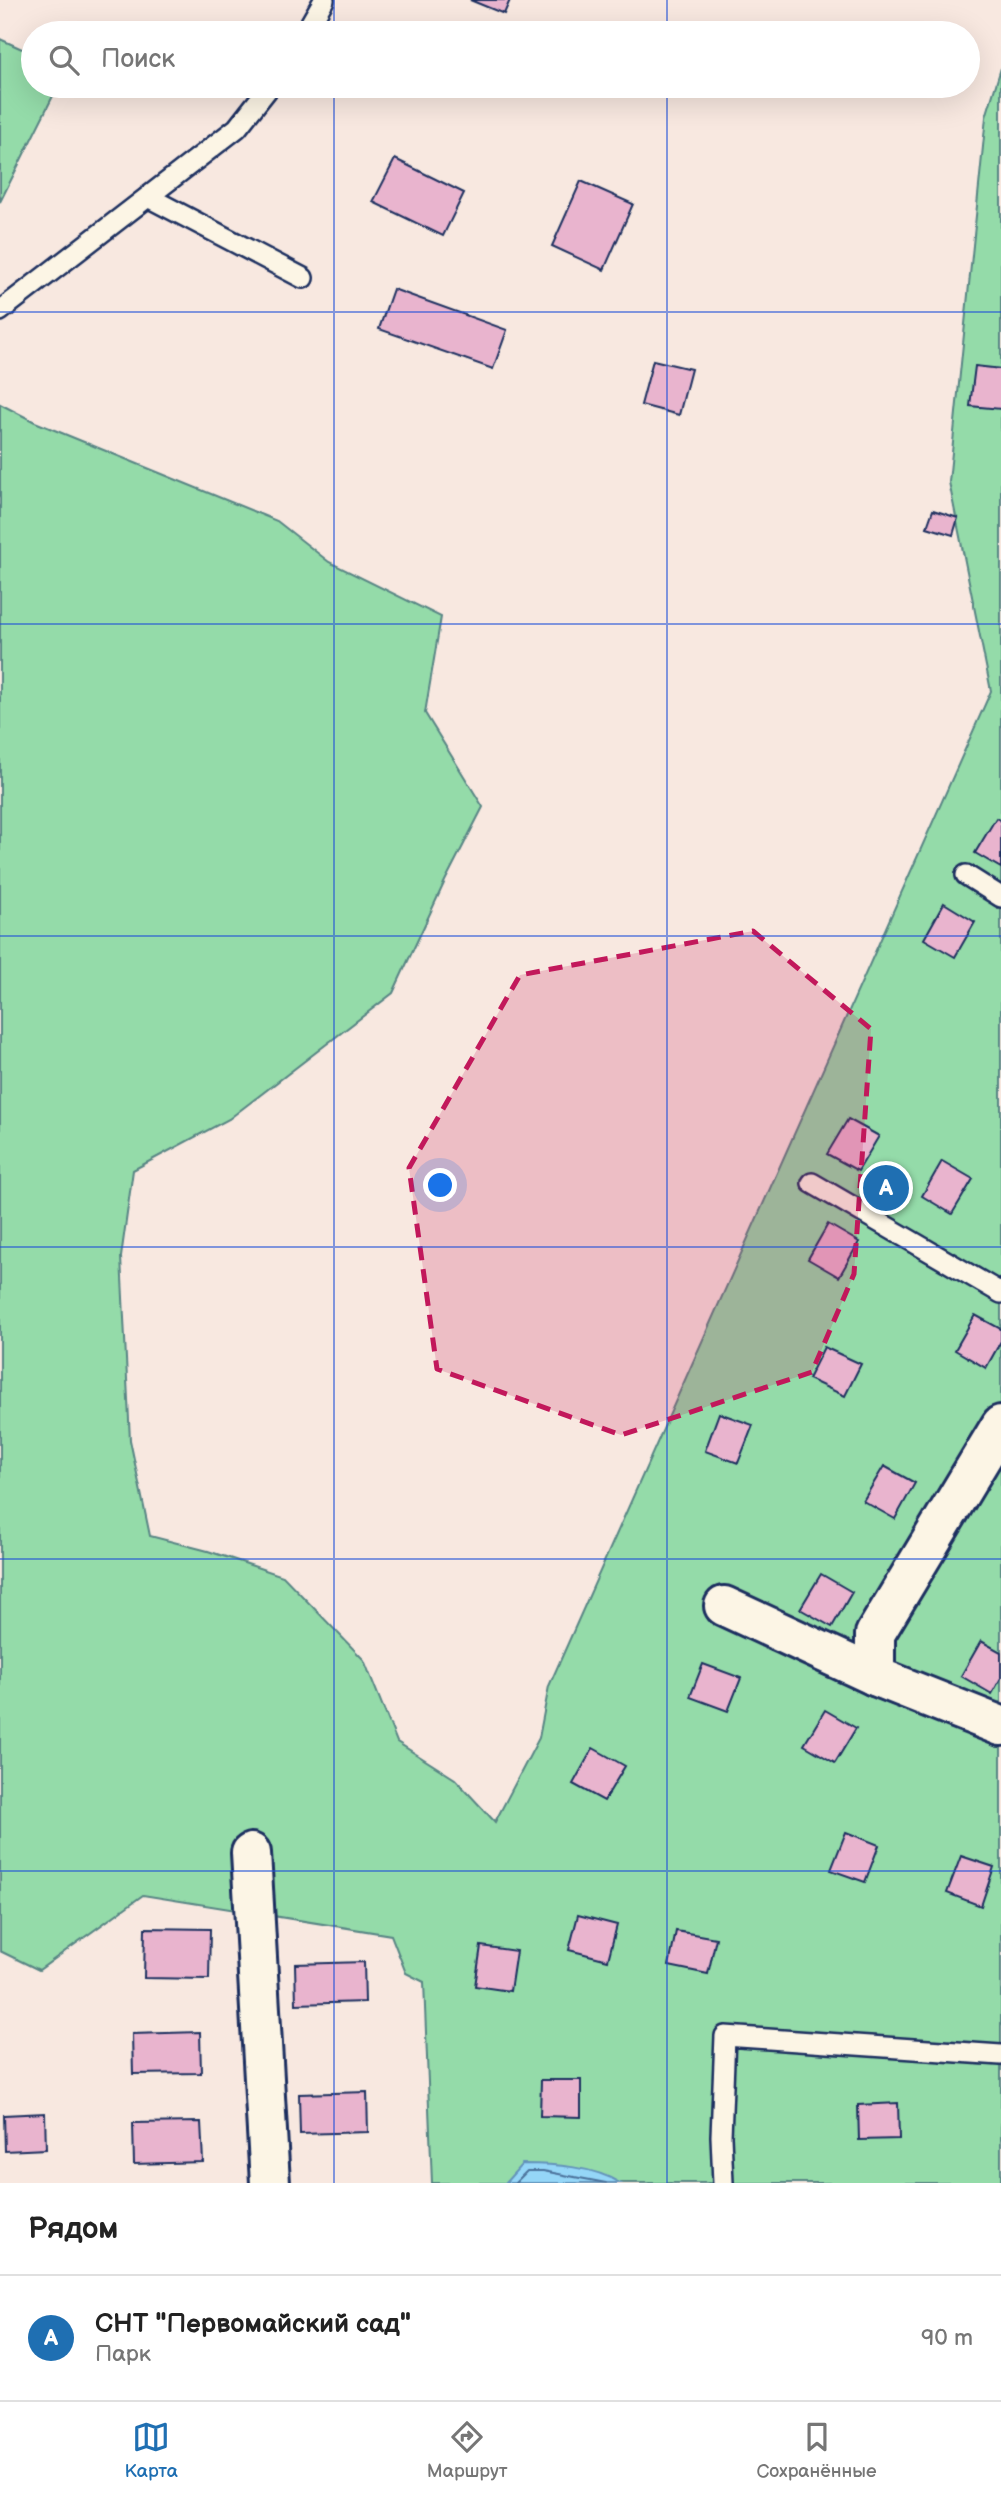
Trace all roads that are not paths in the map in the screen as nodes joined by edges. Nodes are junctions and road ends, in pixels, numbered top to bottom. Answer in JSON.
{"nodes":[{"id":1,"x":324,"y":0,"type":"edge"},
{"id":2,"x":312,"y":21,"type":"edge"},
{"id":3,"x":261,"y":98,"type":"edge"},
{"id":4,"x":148,"y":197,"type":"junction"},
{"id":5,"x":303,"y":278,"type":"dead end"},
{"id":6,"x":0,"y":312,"type":"edge"},
{"id":7,"x":966,"y":875,"type":"dead end"},
{"id":8,"x":1001,"y":897,"type":"edge"},
{"id":9,"x":812,"y":1183,"type":"dead end"},
{"id":10,"x":1001,"y":1293,"type":"edge"},
{"id":11,"x":1001,"y":1425,"type":"edge"},
{"id":12,"x":724,"y":1606,"type":"dead end"},
{"id":13,"x":875,"y":1676,"type":"junction"},
{"id":14,"x":1001,"y":1726,"type":"edge"},
{"id":15,"x":251,"y":1853,"type":"dead end"},
{"id":16,"x":1001,"y":2055,"type":"edge"},
{"id":17,"x":270,"y":2183,"type":"edge"},
{"id":18,"x":723,"y":2183,"type":"edge"}],
"edges":[{"from":1,"to":2,"type":"lane"},
{"from":3,"to":4,"type":"lane"},
{"from":4,"to":5,"type":"lane"},
{"from":4,"to":6,"type":"lane"},
{"from":7,"to":8,"type":"lane"},
{"from":9,"to":10,"type":"lane"},
{"from":11,"to":13,"type":"street"},
{"from":12,"to":13,"type":"street"},
{"from":13,"to":14,"type":"street"},
{"from":15,"to":17,"type":"street"},
{"from":16,"to":18,"type":"lane"}]}
